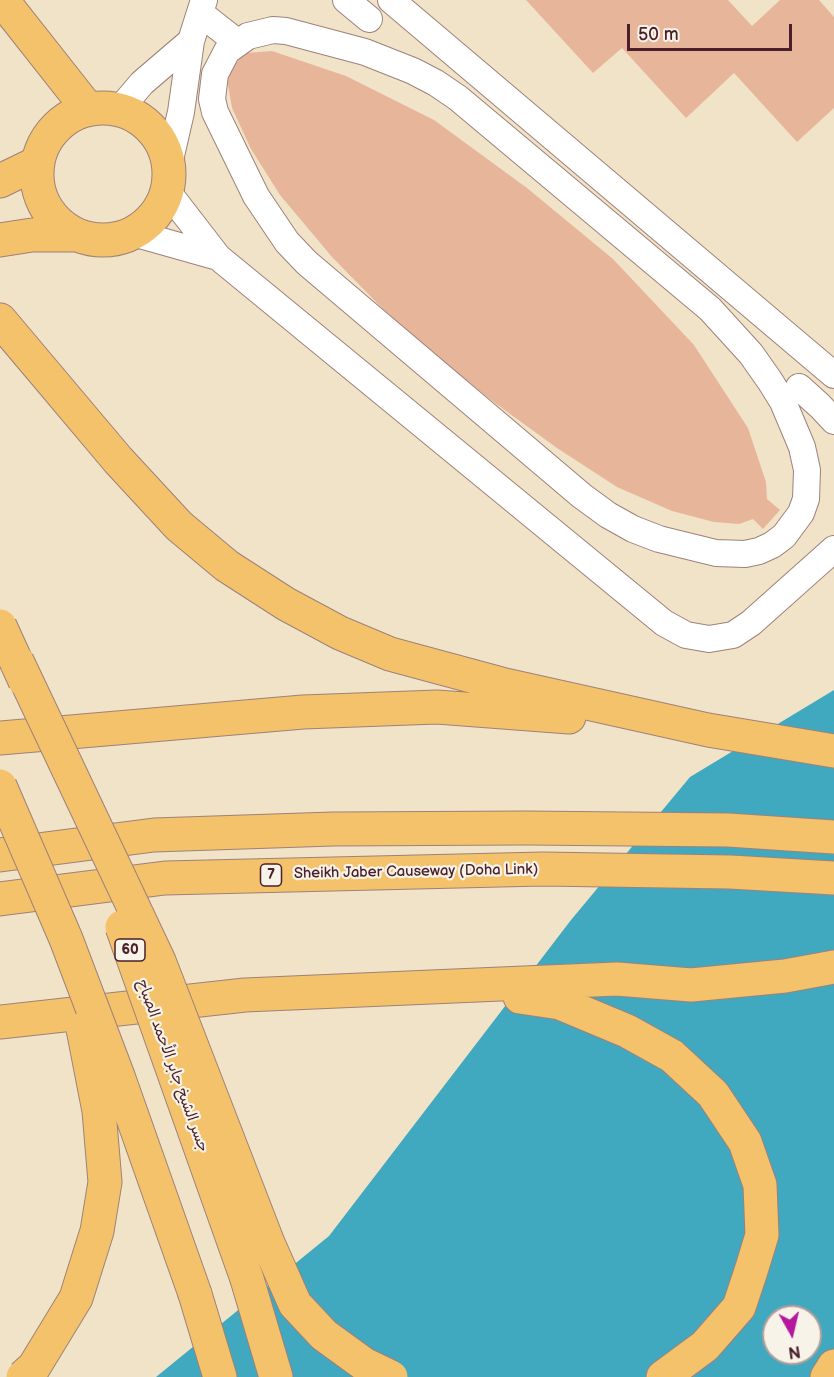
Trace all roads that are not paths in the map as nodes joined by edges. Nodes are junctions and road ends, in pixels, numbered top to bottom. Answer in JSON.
{"nodes":[{"id":1,"x":2,"y":0,"type":"edge"},
{"id":2,"x":346,"y":0,"type":"edge"},
{"id":3,"x":405,"y":5,"type":"edge"},
{"id":4,"x":202,"y":6,"type":"edge"},
{"id":5,"x":369,"y":19,"type":"dead end"},
{"id":6,"x":191,"y":41,"type":"junction"},
{"id":7,"x":237,"y":42,"type":"junction"},
{"id":8,"x":103,"y":109,"type":"junction"},
{"id":9,"x":37,"y":163,"type":"junction"},
{"id":10,"x":168,"y":178,"type":"junction"},
{"id":11,"x":0,"y":181,"type":"edge"},
{"id":12,"x":133,"y":234,"type":"junction"},
{"id":13,"x":77,"y":235,"type":"junction"},
{"id":14,"x":0,"y":240,"type":"edge"},
{"id":15,"x":218,"y":257,"type":"junction"},
{"id":16,"x":0,"y":320,"type":"edge"},
{"id":17,"x":834,"y":375,"type":"edge"},
{"id":18,"x":798,"y":387,"type":"dead end"},
{"id":19,"x":834,"y":421,"type":"edge"},
{"id":20,"x":834,"y":549,"type":"edge"},
{"id":21,"x":0,"y":626,"type":"edge"},
{"id":22,"x":17,"y":661,"type":"junction"},
{"id":23,"x":708,"y":730,"type":"junction"},
{"id":24,"x":0,"y":738,"type":"edge"},
{"id":25,"x":834,"y":751,"type":"edge"},
{"id":26,"x":0,"y":786,"type":"edge"},
{"id":27,"x":834,"y":837,"type":"edge"},
{"id":28,"x":0,"y":855,"type":"edge"},
{"id":29,"x":834,"y":878,"type":"edge"},
{"id":30,"x":0,"y":899,"type":"edge"},
{"id":31,"x":66,"y":939,"type":"junction"},
{"id":32,"x":834,"y":967,"type":"edge"},
{"id":33,"x":507,"y":989,"type":"junction"},
{"id":34,"x":0,"y":1022,"type":"edge"},
{"id":35,"x":834,"y":1366,"type":"edge"},
{"id":36,"x":23,"y":1377,"type":"edge"},
{"id":37,"x":220,"y":1377,"type":"edge"},
{"id":38,"x":276,"y":1377,"type":"edge"},
{"id":39,"x":391,"y":1377,"type":"edge"},
{"id":40,"x":663,"y":1377,"type":"edge"},
{"id":41,"x":827,"y":1377,"type":"edge"}],
"edges":[{"from":1,"to":8,"type":"main road"},
{"from":2,"to":5,"type":"street"},
{"from":3,"to":17,"type":"street"},
{"from":4,"to":6,"type":"street"},
{"from":4,"to":7,"type":"street"},
{"from":6,"to":8,"type":"street"},
{"from":6,"to":10,"type":"street"},
{"from":7,"to":7,"type":"street"},
{"from":8,"to":9,"type":"main road"},
{"from":8,"to":10,"type":"main road"},
{"from":9,"to":11,"type":"main road"},
{"from":9,"to":13,"type":"main road"},
{"from":10,"to":12,"type":"main road"},
{"from":10,"to":15,"type":"street"},
{"from":12,"to":13,"type":"main road"},
{"from":12,"to":15,"type":"street"},
{"from":13,"to":14,"type":"main road"},
{"from":15,"to":20,"type":"street"},
{"from":16,"to":23,"type":"main road"},
{"from":18,"to":19,"type":"street"},
{"from":21,"to":22,"type":"main road","name":"جسر الشيخ جابر الأحمد الصباح","number":"60","bridge":true},
{"from":22,"to":38,"type":"main road","name":"جسر الشيخ جابر الأحمد الصباح","number":"60","bridge":true},
{"from":22,"to":39,"type":"main road","bridge":true},
{"from":23,"to":24,"type":"main road"},
{"from":23,"to":25,"type":"main road"},
{"from":26,"to":31,"type":"main road","bridge":true},
{"from":27,"to":28,"type":"main road"},
{"from":29,"to":30,"type":"main road","name":"Sheikh Jaber Causeway (Doha Link)","number":"7"},
{"from":31,"to":36,"type":"main road","bridge":true},
{"from":31,"to":37,"type":"main road","bridge":true},
{"from":32,"to":33,"type":"main road"},
{"from":33,"to":34,"type":"main road"},
{"from":33,"to":40,"type":"main road"},
{"from":35,"to":41,"type":"main road"}]}
